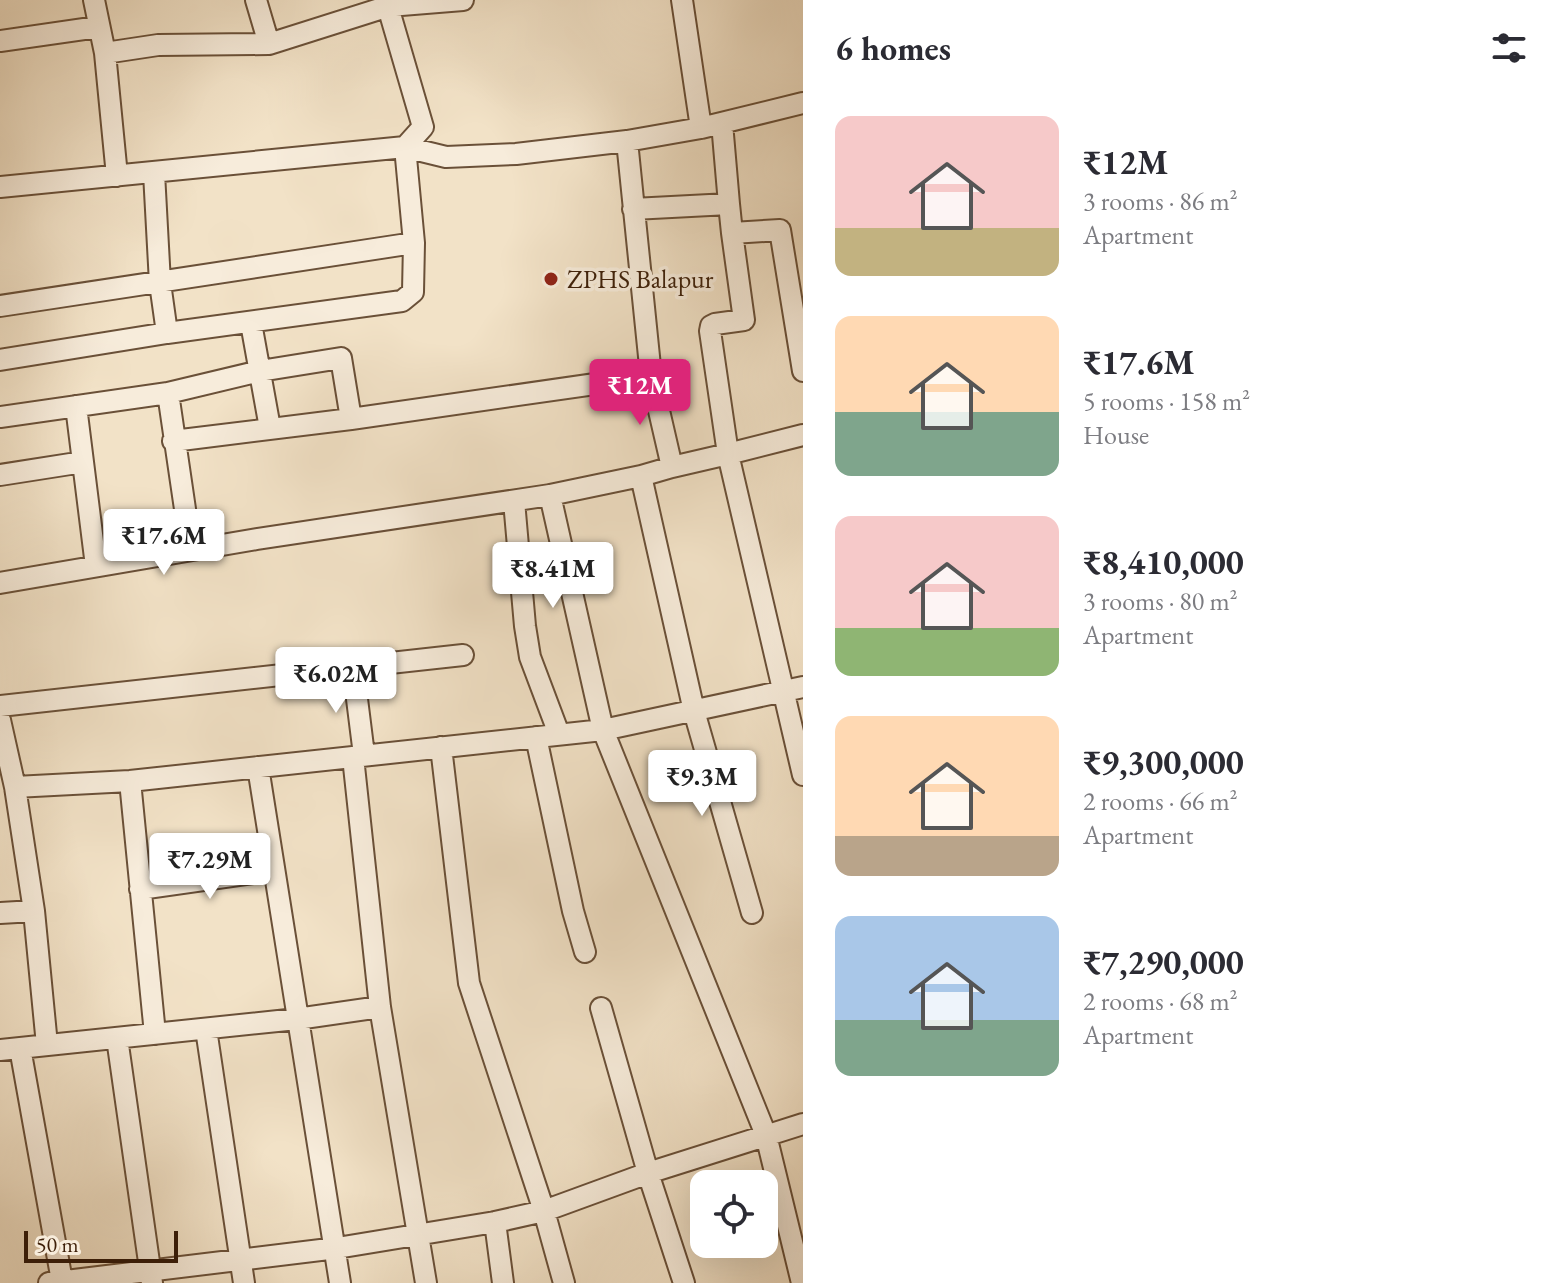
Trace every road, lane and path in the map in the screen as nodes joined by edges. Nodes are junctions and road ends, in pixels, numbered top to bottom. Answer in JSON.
{"nodes":[{"id":1,"x":94,"y":0,"type":"edge"},
{"id":2,"x":256,"y":0,"type":"edge"},
{"id":3,"x":463,"y":0,"type":"edge"},
{"id":4,"x":682,"y":0,"type":"edge"},
{"id":5,"x":388,"y":3,"type":"edge"},
{"id":6,"x":98,"y":27,"type":"junction"},
{"id":7,"x":0,"y":41,"type":"edge"},
{"id":8,"x":269,"y":44,"type":"junction"},
{"id":9,"x":105,"y":53,"type":"junction"},
{"id":10,"x":803,"y":103,"type":"edge"},
{"id":11,"x":722,"y":123,"type":"junction"},
{"id":12,"x":701,"y":128,"type":"junction"},
{"id":13,"x":627,"y":141,"type":"junction"},
{"id":14,"x":405,"y":147,"type":"junction"},
{"id":15,"x":154,"y":173,"type":"junction"},
{"id":16,"x":117,"y":176,"type":"junction"},
{"id":17,"x":0,"y":187,"type":"edge"},
{"id":18,"x":729,"y":204,"type":"junction"},
{"id":19,"x":633,"y":209,"type":"junction"},
{"id":20,"x":732,"y":233,"type":"junction"},
{"id":21,"x":414,"y":243,"type":"junction"},
{"id":22,"x":160,"y":283,"type":"junction"},
{"id":23,"x":0,"y":306,"type":"edge"},
{"id":24,"x":251,"y":323,"type":"junction"},
{"id":25,"x":167,"y":333,"type":"junction"},
{"id":26,"x":0,"y":360,"type":"edge"},
{"id":27,"x":260,"y":371,"type":"junction"},
{"id":28,"x":803,"y":371,"type":"edge"},
{"id":29,"x":651,"y":376,"type":"junction"},
{"id":30,"x":168,"y":393,"type":"junction"},
{"id":31,"x":76,"y":406,"type":"junction"},
{"id":32,"x":0,"y":417,"type":"edge"},
{"id":33,"x":351,"y":419,"type":"junction"},
{"id":34,"x":270,"y":428,"type":"junction"},
{"id":35,"x":803,"y":435,"type":"edge"},
{"id":36,"x":173,"y":441,"type":"junction"},
{"id":37,"x":728,"y":454,"type":"junction"},
{"id":38,"x":83,"y":462,"type":"junction"},
{"id":39,"x":672,"y":467,"type":"junction"},
{"id":40,"x":0,"y":475,"type":"edge"},
{"id":41,"x":641,"y":476,"type":"junction"},
{"id":42,"x":550,"y":495,"type":"junction"},
{"id":43,"x":514,"y":501,"type":"junction"},
{"id":44,"x":191,"y":550,"type":"junction"},
{"id":45,"x":96,"y":566,"type":"junction"},
{"id":46,"x":0,"y":583,"type":"edge"},
{"id":47,"x":463,"y":655,"type":"dead end"},
{"id":48,"x":353,"y":667,"type":"junction"},
{"id":49,"x":794,"y":690,"type":"edge"},
{"id":50,"x":0,"y":706,"type":"edge"},
{"id":51,"x":694,"y":711,"type":"junction"},
{"id":52,"x":0,"y":720,"type":"edge"},
{"id":53,"x":603,"y":730,"type":"junction"},
{"id":54,"x":559,"y":734,"type":"junction"},
{"id":55,"x":536,"y":737,"type":"junction"},
{"id":56,"x":441,"y":747,"type":"junction"},
{"id":57,"x":358,"y":756,"type":"junction"},
{"id":58,"x":802,"y":765,"type":"edge"},
{"id":59,"x":258,"y":767,"type":"junction"},
{"id":60,"x":130,"y":781,"type":"junction"},
{"id":61,"x":15,"y":787,"type":"junction"},
{"id":62,"x":274,"y":870,"type":"junction"},
{"id":63,"x":140,"y":889,"type":"junction"},
{"id":64,"x":34,"y":911,"type":"junction"},
{"id":65,"x":0,"y":913,"type":"edge"},
{"id":66,"x":752,"y":913,"type":"dead end"},
{"id":67,"x":585,"y":952,"type":"dead end"},
{"id":68,"x":380,"y":1007,"type":"junction"},
{"id":69,"x":601,"y":1008,"type":"dead end"},
{"id":70,"x":297,"y":1019,"type":"junction"},
{"id":71,"x":206,"y":1029,"type":"junction"},
{"id":72,"x":155,"y":1034,"type":"junction"},
{"id":73,"x":117,"y":1038,"type":"junction"},
{"id":74,"x":47,"y":1045,"type":"junction"},
{"id":75,"x":10,"y":1049,"type":"edge"},
{"id":76,"x":803,"y":1124,"type":"edge"},
{"id":77,"x":766,"y":1135,"type":"junction"},
{"id":78,"x":648,"y":1173,"type":"junction"},
{"id":79,"x":544,"y":1211,"type":"junction"},
{"id":80,"x":495,"y":1222,"type":"junction"},
{"id":81,"x":416,"y":1237,"type":"junction"},
{"id":82,"x":337,"y":1248,"type":"junction"},
{"id":83,"x":240,"y":1259,"type":"junction"},
{"id":84,"x":151,"y":1276,"type":"edge"},
{"id":85,"x":56,"y":1282,"type":"edge"},
{"id":86,"x":244,"y":1283,"type":"edge"},
{"id":87,"x":340,"y":1283,"type":"edge"},
{"id":88,"x":426,"y":1283,"type":"edge"},
{"id":89,"x":503,"y":1283,"type":"edge"},
{"id":90,"x":564,"y":1283,"type":"edge"},
{"id":91,"x":684,"y":1283,"type":"edge"},
{"id":92,"x":802,"y":1283,"type":"edge"}],
"edges":[{"from":1,"to":6,"type":"street"},
{"from":2,"to":8,"type":"street"},
{"from":3,"to":5,"type":"street"},
{"from":4,"to":12,"type":"street"},
{"from":5,"to":8,"type":"street"},
{"from":5,"to":14,"type":"street"},
{"from":6,"to":7,"type":"street"},
{"from":6,"to":9,"type":"street"},
{"from":8,"to":9,"type":"street"},
{"from":9,"to":16,"type":"street"},
{"from":10,"to":11,"type":"street"},
{"from":11,"to":12,"type":"street"},
{"from":11,"to":18,"type":"street"},
{"from":12,"to":13,"type":"street"},
{"from":13,"to":14,"type":"street"},
{"from":13,"to":19,"type":"street"},
{"from":14,"to":15,"type":"street"},
{"from":14,"to":21,"type":"street"},
{"from":15,"to":16,"type":"street"},
{"from":15,"to":22,"type":"street"},
{"from":16,"to":17,"type":"street"},
{"from":18,"to":19,"type":"street"},
{"from":18,"to":20,"type":"street"},
{"from":19,"to":29,"type":"street"},
{"from":20,"to":28,"type":"street"},
{"from":20,"to":37,"type":"street"},
{"from":21,"to":22,"type":"street"},
{"from":21,"to":24,"type":"street"},
{"from":22,"to":23,"type":"street"},
{"from":22,"to":25,"type":"street"},
{"from":24,"to":25,"type":"street"},
{"from":24,"to":27,"type":"street"},
{"from":25,"to":26,"type":"street"},
{"from":27,"to":30,"type":"street"},
{"from":27,"to":33,"type":"street"},
{"from":27,"to":34,"type":"street"},
{"from":29,"to":33,"type":"street"},
{"from":29,"to":39,"type":"street"},
{"from":30,"to":31,"type":"street"},
{"from":30,"to":36,"type":"street"},
{"from":31,"to":32,"type":"street"},
{"from":31,"to":38,"type":"street"},
{"from":33,"to":34,"type":"street"},
{"from":34,"to":36,"type":"street"},
{"from":35,"to":37,"type":"street"},
{"from":36,"to":44,"type":"street"},
{"from":37,"to":39,"type":"street"},
{"from":37,"to":49,"type":"street"},
{"from":38,"to":40,"type":"street"},
{"from":38,"to":45,"type":"street"},
{"from":39,"to":41,"type":"street"},
{"from":41,"to":42,"type":"street"},
{"from":41,"to":51,"type":"street"},
{"from":42,"to":43,"type":"street"},
{"from":42,"to":53,"type":"street"},
{"from":43,"to":44,"type":"street"},
{"from":43,"to":54,"type":"street"},
{"from":44,"to":45,"type":"street"},
{"from":45,"to":46,"type":"street"},
{"from":47,"to":48,"type":"street"},
{"from":48,"to":50,"type":"street"},
{"from":48,"to":57,"type":"street"},
{"from":49,"to":51,"type":"street"},
{"from":49,"to":58,"type":"street"},
{"from":51,"to":53,"type":"street"},
{"from":51,"to":66,"type":"street"},
{"from":52,"to":61,"type":"street"},
{"from":53,"to":54,"type":"street"},
{"from":53,"to":77,"type":"street"},
{"from":54,"to":55,"type":"street"},
{"from":55,"to":56,"type":"street"},
{"from":55,"to":67,"type":"street"},
{"from":56,"to":57,"type":"street"},
{"from":56,"to":79,"type":"street"},
{"from":57,"to":59,"type":"street"},
{"from":57,"to":68,"type":"street"},
{"from":59,"to":60,"type":"street"},
{"from":59,"to":62,"type":"street"},
{"from":60,"to":61,"type":"street"},
{"from":60,"to":63,"type":"street"},
{"from":61,"to":64,"type":"street"},
{"from":62,"to":63,"type":"street"},
{"from":62,"to":70,"type":"street"},
{"from":63,"to":72,"type":"street"},
{"from":64,"to":65,"type":"street"},
{"from":64,"to":74,"type":"street"},
{"from":68,"to":70,"type":"street"},
{"from":68,"to":81,"type":"street"},
{"from":69,"to":78,"type":"street"},
{"from":70,"to":71,"type":"street"},
{"from":70,"to":82,"type":"street"},
{"from":71,"to":72,"type":"street"},
{"from":71,"to":83,"type":"street"},
{"from":72,"to":73,"type":"street"},
{"from":73,"to":74,"type":"street"},
{"from":73,"to":84,"type":"street"},
{"from":74,"to":75,"type":"street"},
{"from":75,"to":85,"type":"street"},
{"from":76,"to":77,"type":"street"},
{"from":77,"to":78,"type":"street"},
{"from":77,"to":92,"type":"street"},
{"from":78,"to":79,"type":"street"},
{"from":78,"to":91,"type":"street"},
{"from":79,"to":80,"type":"street"},
{"from":79,"to":90,"type":"street"},
{"from":80,"to":81,"type":"street"},
{"from":80,"to":89,"type":"street"},
{"from":81,"to":82,"type":"street"},
{"from":81,"to":88,"type":"street"},
{"from":82,"to":83,"type":"street"},
{"from":82,"to":87,"type":"street"},
{"from":83,"to":84,"type":"street"},
{"from":83,"to":86,"type":"street"},
{"from":84,"to":85,"type":"street"}]}
